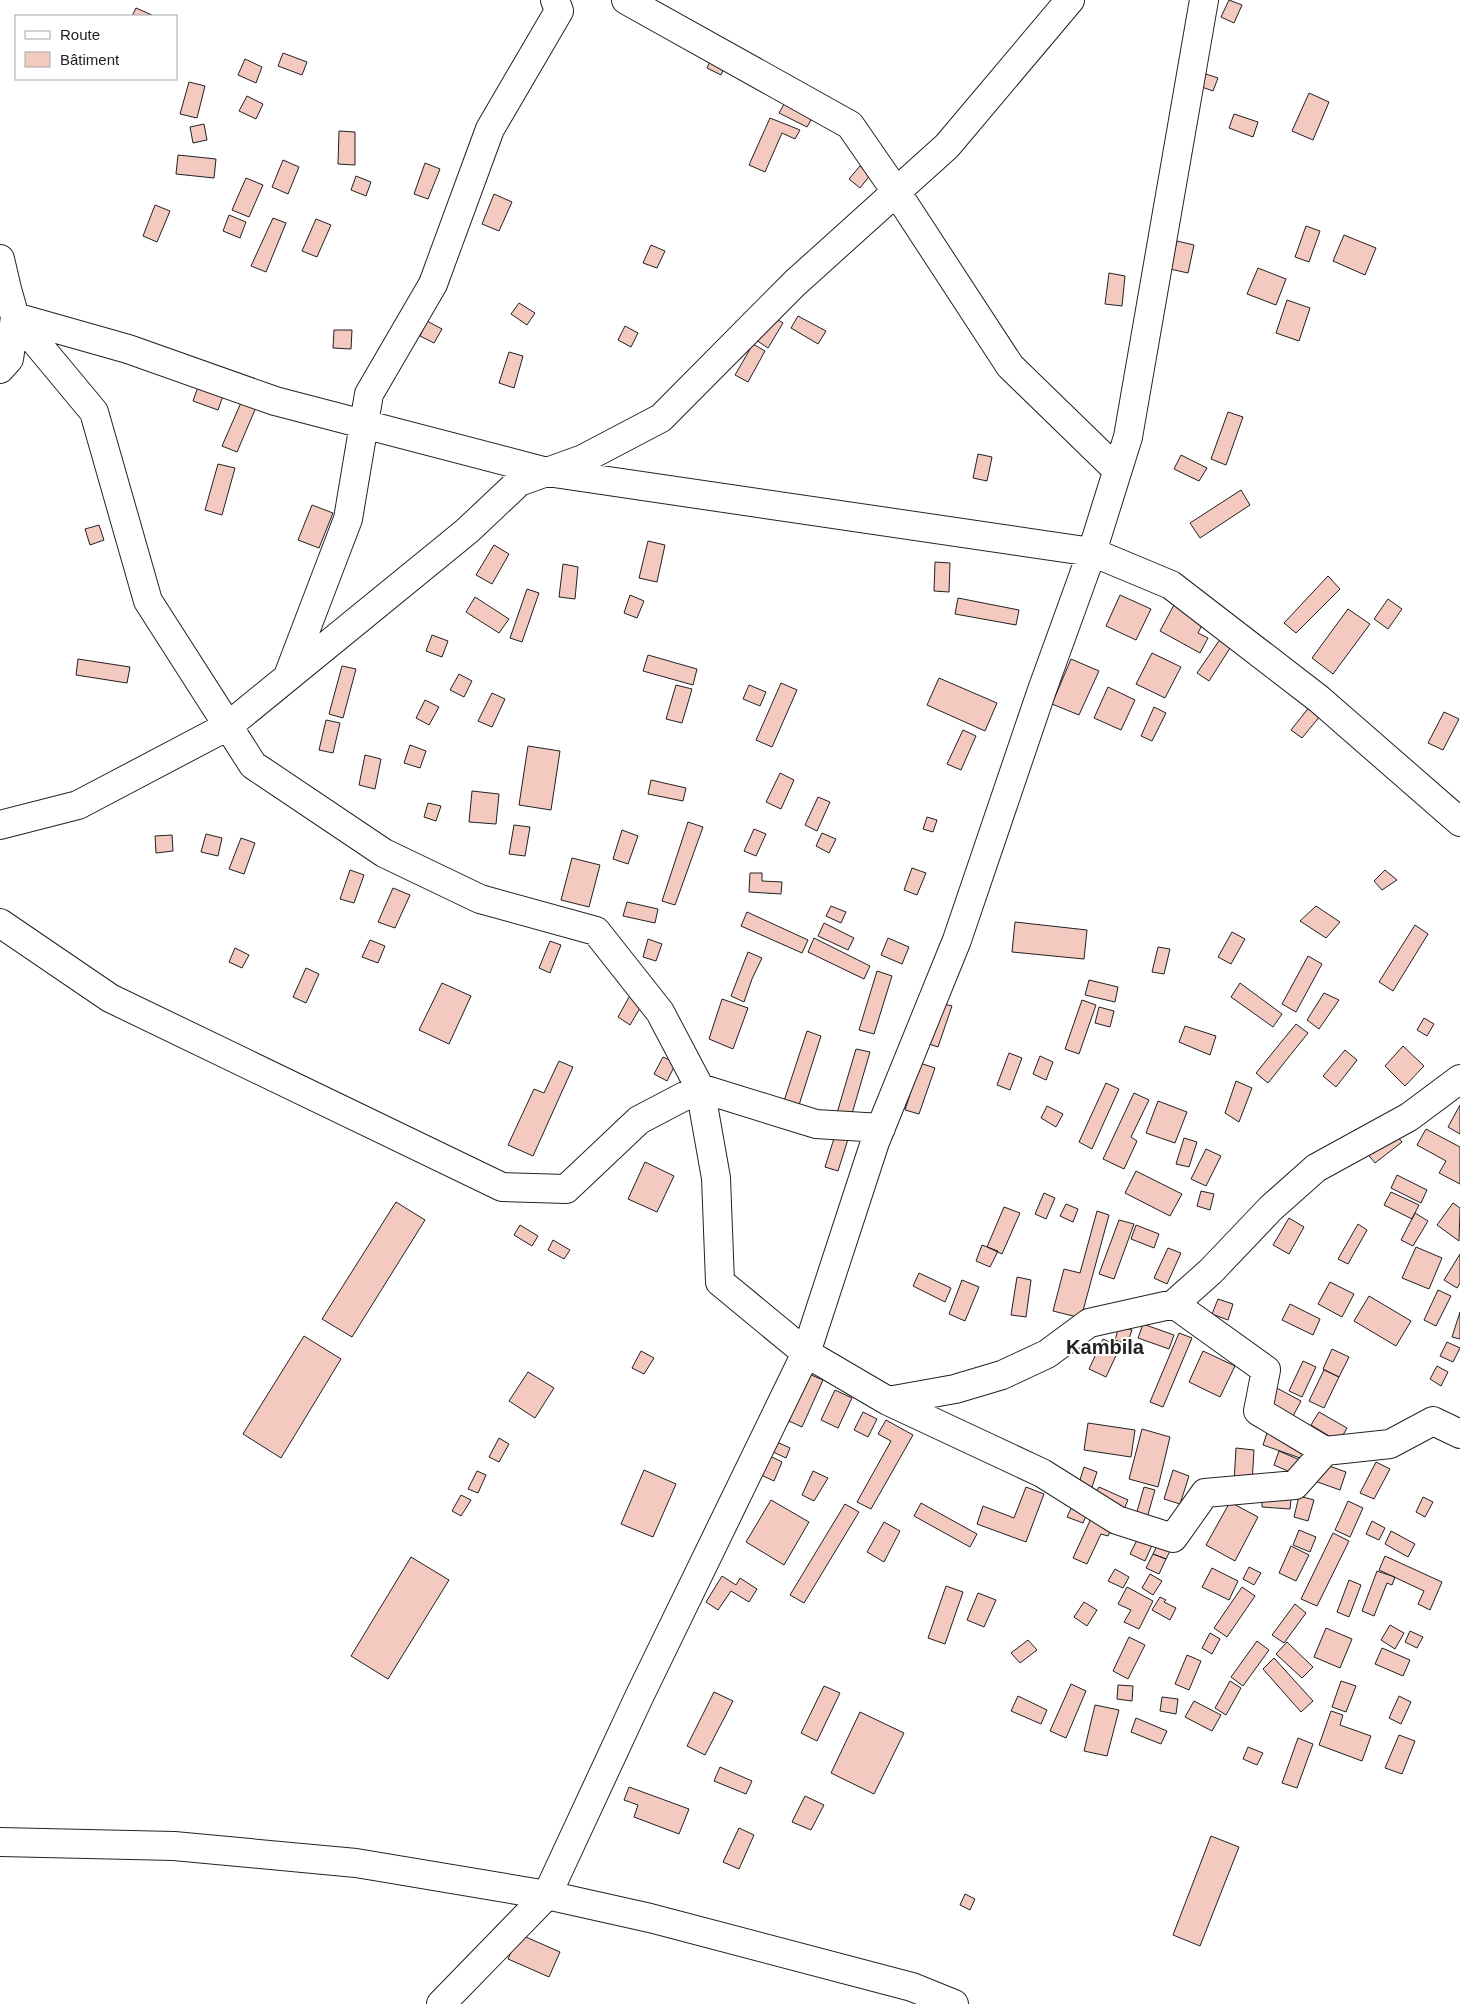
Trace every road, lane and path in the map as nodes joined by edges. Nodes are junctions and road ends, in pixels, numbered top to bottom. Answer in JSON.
{"nodes":[{"id":1,"x":555,"y":0,"type":"edge"},
{"id":2,"x":626,"y":0,"type":"edge"},
{"id":3,"x":1070,"y":0,"type":"edge"},
{"id":4,"x":1204,"y":0,"type":"edge"},
{"id":5,"x":897,"y":193,"type":"junction"},
{"id":6,"x":0,"y":259,"type":"edge"},
{"id":7,"x":4,"y":287,"type":"edge"},
{"id":8,"x":15,"y":317,"type":"junction"},
{"id":9,"x":0,"y":369,"type":"edge"},
{"id":10,"x":364,"y":424,"type":"junction"},
{"id":11,"x":1117,"y":470,"type":"junction"},
{"id":12,"x":547,"y":472,"type":"junction"},
{"id":13,"x":1092,"y":552,"type":"junction"},
{"id":14,"x":287,"y":678,"type":"junction"},
{"id":15,"x":228,"y":726,"type":"junction"},
{"id":16,"x":1460,"y":822,"type":"edge"},
{"id":17,"x":0,"y":825,"type":"edge"},
{"id":18,"x":0,"y":923,"type":"edge"},
{"id":19,"x":1460,"y":1079,"type":"edge"},
{"id":20,"x":700,"y":1088,"type":"junction"},
{"id":21,"x":881,"y":1128,"type":"junction"},
{"id":22,"x":1174,"y":1304,"type":"junction"},
{"id":23,"x":806,"y":1353,"type":"junction"},
{"id":24,"x":888,"y":1401,"type":"junction"},
{"id":25,"x":1460,"y":1434,"type":"edge"},
{"id":26,"x":1325,"y":1451,"type":"junction"},
{"id":27,"x":0,"y":1842,"type":"edge"},
{"id":28,"x":546,"y":1895,"type":"junction"},
{"id":29,"x":441,"y":2004,"type":"edge"},
{"id":30,"x":954,"y":2004,"type":"edge"}],
"edges":[{"from":1,"to":10,"type":"main road"},
{"from":2,"to":5,"type":"main road"},
{"from":3,"to":5,"type":"main road"},
{"from":4,"to":11,"type":"main road"},
{"from":5,"to":11,"type":"main road"},
{"from":5,"to":12,"type":"main road"},
{"from":6,"to":7,"type":"main road"},
{"from":7,"to":8,"type":"main road"},
{"from":8,"to":9,"type":"main road"},
{"from":8,"to":10,"type":"main road"},
{"from":8,"to":15,"type":"main road"},
{"from":10,"to":12,"type":"main road"},
{"from":10,"to":14,"type":"main road"},
{"from":11,"to":13,"type":"main road"},
{"from":12,"to":13,"type":"main road"},
{"from":12,"to":14,"type":"main road"},
{"from":13,"to":16,"type":"main road"},
{"from":13,"to":21,"type":"main road"},
{"from":14,"to":15,"type":"main road"},
{"from":15,"to":17,"type":"main road"},
{"from":15,"to":20,"type":"main road"},
{"from":18,"to":20,"type":"main road"},
{"from":19,"to":22,"type":"main road"},
{"from":20,"to":21,"type":"main road"},
{"from":20,"to":23,"type":"main road"},
{"from":21,"to":23,"type":"main road"},
{"from":22,"to":24,"type":"main road"},
{"from":22,"to":26,"type":"main road"},
{"from":23,"to":24,"type":"main road"},
{"from":23,"to":28,"type":"main road"},
{"from":24,"to":26,"type":"main road"},
{"from":25,"to":26,"type":"main road"},
{"from":27,"to":28,"type":"main road"},
{"from":28,"to":29,"type":"main road"},
{"from":28,"to":30,"type":"main road"}]}
